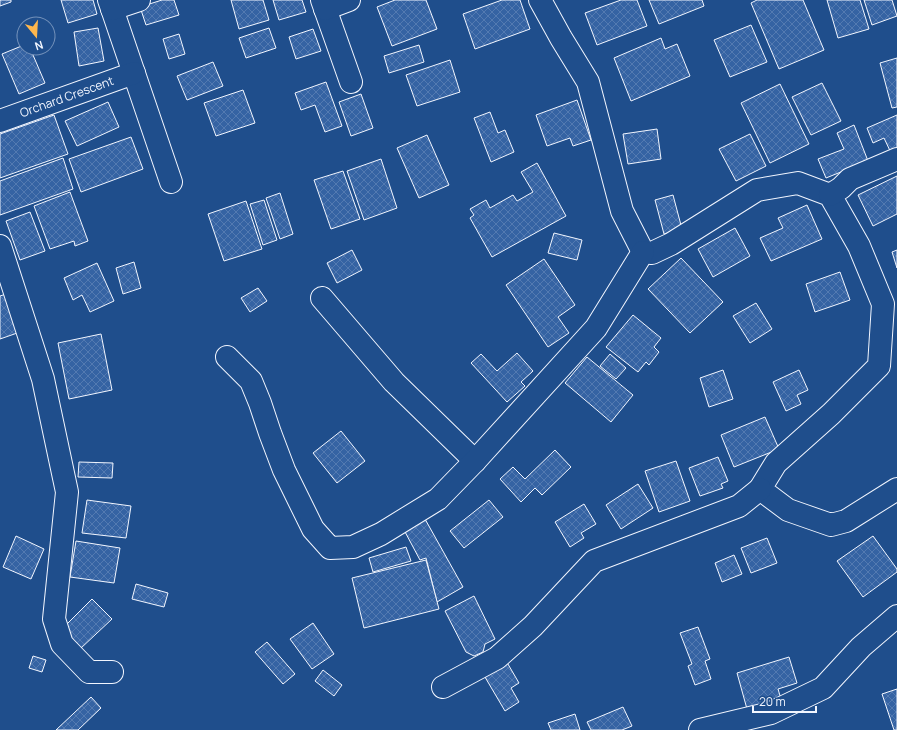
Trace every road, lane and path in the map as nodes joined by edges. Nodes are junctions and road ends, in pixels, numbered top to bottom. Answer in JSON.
{"nodes":[{"id":1,"x":139,"y":0,"type":"edge"},
{"id":2,"x":349,"y":0,"type":"edge"},
{"id":3,"x":540,"y":0,"type":"edge"},
{"id":4,"x":111,"y":4,"type":"edge"},
{"id":5,"x":324,"y":4,"type":"edge"},
{"id":6,"x":134,"y":73,"type":"junction"},
{"id":7,"x":351,"y":82,"type":"dead end"},
{"id":8,"x":0,"y":121,"type":"edge"},
{"id":9,"x":897,"y":159,"type":"edge"},
{"id":10,"x":172,"y":182,"type":"dead end"},
{"id":11,"x":830,"y":195,"type":"junction"},
{"id":12,"x":0,"y":246,"type":"edge"},
{"id":13,"x":643,"y":252,"type":"junction"},
{"id":14,"x":322,"y":298,"type":"dead end"},
{"id":15,"x":227,"y":357,"type":"dead end"},
{"id":16,"x":476,"y":461,"type":"junction"},
{"id":17,"x":760,"y":489,"type":"junction"},
{"id":18,"x":897,"y":489,"type":"edge"},
{"id":19,"x":897,"y":616,"type":"edge"},
{"id":20,"x":112,"y":672,"type":"dead end"},
{"id":21,"x":443,"y":687,"type":"dead end"},
{"id":22,"x":700,"y":730,"type":"edge"}],
"edges":[{"from":1,"to":4,"type":"street"},
{"from":2,"to":5,"type":"street"},
{"from":3,"to":13,"type":"street"},
{"from":4,"to":6,"type":"street"},
{"from":5,"to":7,"type":"street"},
{"from":6,"to":8,"type":"street","name":"Orchard Crescent"},
{"from":6,"to":10,"type":"street"},
{"from":9,"to":11,"type":"street"},
{"from":11,"to":13,"type":"street"},
{"from":11,"to":17,"type":"street"},
{"from":12,"to":20,"type":"street"},
{"from":13,"to":16,"type":"street"},
{"from":14,"to":16,"type":"street"},
{"from":15,"to":16,"type":"street"},
{"from":17,"to":18,"type":"street"},
{"from":17,"to":21,"type":"street"},
{"from":19,"to":22,"type":"street"}]}
